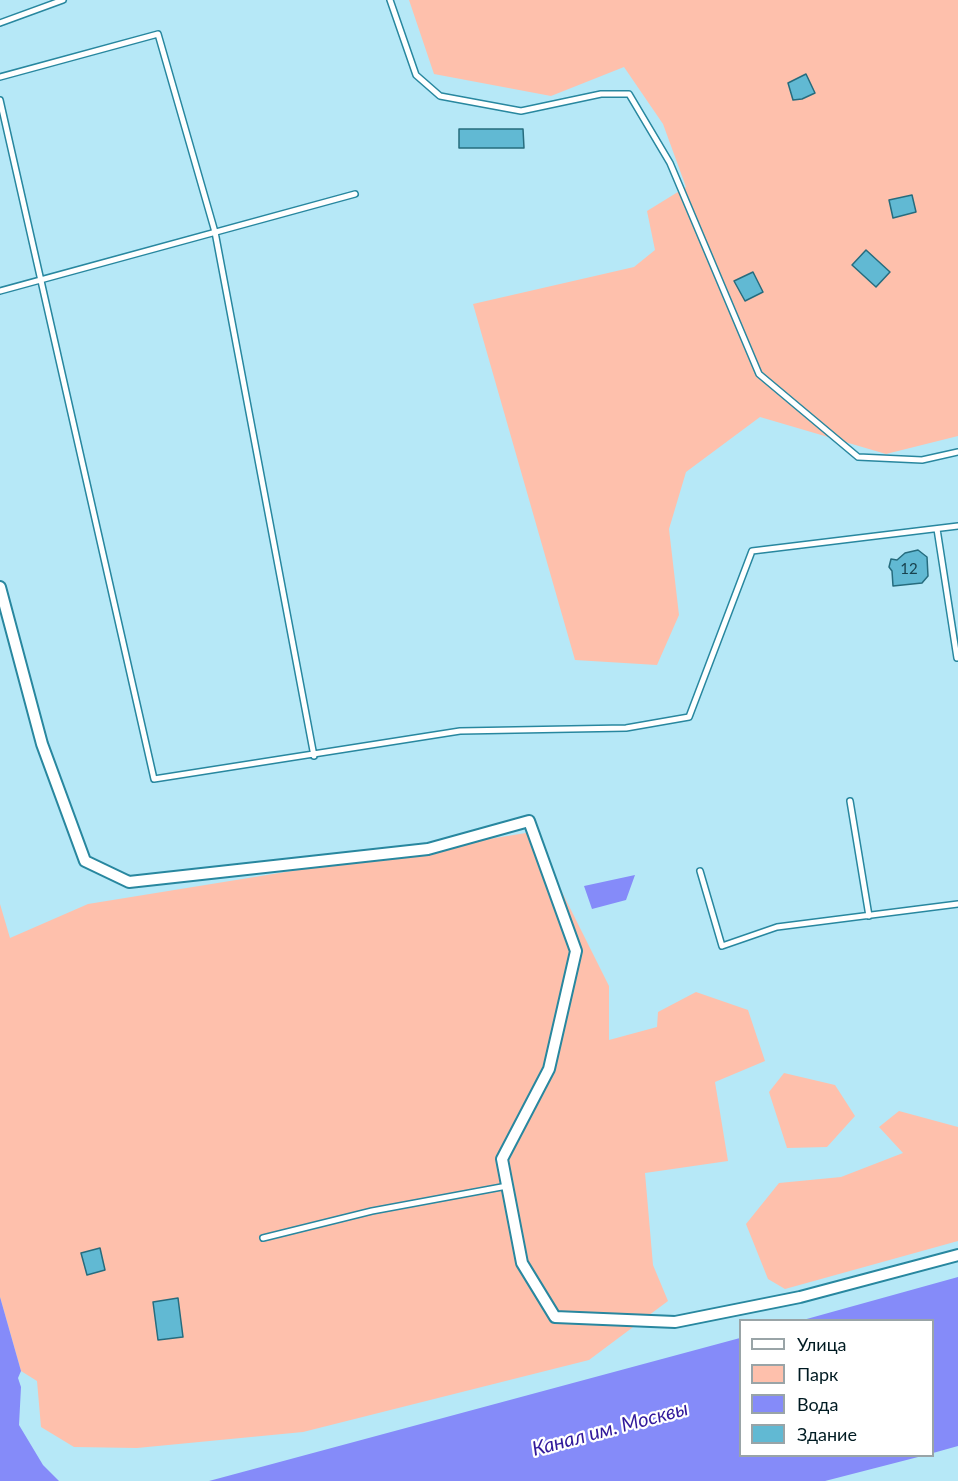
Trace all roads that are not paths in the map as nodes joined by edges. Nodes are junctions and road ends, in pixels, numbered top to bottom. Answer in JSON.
{"nodes":[{"id":1,"x":63,"y":0,"type":"edge"},
{"id":2,"x":390,"y":0,"type":"edge"},
{"id":3,"x":0,"y":23,"type":"edge"},
{"id":4,"x":0,"y":77,"type":"edge"},
{"id":5,"x":0,"y":100,"type":"edge"},
{"id":6,"x":355,"y":194,"type":"dead end"},
{"id":7,"x":215,"y":232,"type":"junction"},
{"id":8,"x":42,"y":279,"type":"junction"},
{"id":9,"x":0,"y":291,"type":"edge"},
{"id":10,"x":958,"y":452,"type":"edge"},
{"id":11,"x":958,"y":526,"type":"edge"},
{"id":12,"x":937,"y":529,"type":"junction"},
{"id":13,"x":0,"y":587,"type":"edge"},
{"id":14,"x":957,"y":658,"type":"edge"},
{"id":15,"x":314,"y":756,"type":"junction"},
{"id":16,"x":850,"y":801,"type":"dead end"},
{"id":17,"x":700,"y":871,"type":"dead end"},
{"id":18,"x":958,"y":904,"type":"edge"},
{"id":19,"x":869,"y":916,"type":"junction"},
{"id":20,"x":507,"y":1186,"type":"junction"},
{"id":21,"x":263,"y":1238,"type":"dead end"},
{"id":22,"x":958,"y":1254,"type":"edge"}],
"edges":[{"from":1,"to":3,"type":"lane"},
{"from":2,"to":10,"type":"lane"},
{"from":4,"to":7,"type":"lane"},
{"from":5,"to":8,"type":"lane"},
{"from":6,"to":7,"type":"lane"},
{"from":7,"to":8,"type":"lane"},
{"from":7,"to":15,"type":"lane"},
{"from":8,"to":9,"type":"lane"},
{"from":8,"to":15,"type":"lane"},
{"from":11,"to":12,"type":"lane"},
{"from":12,"to":14,"type":"lane"},
{"from":12,"to":15,"type":"lane"},
{"from":13,"to":20,"type":"street"},
{"from":16,"to":19,"type":"lane"},
{"from":17,"to":19,"type":"lane"},
{"from":18,"to":19,"type":"lane"},
{"from":20,"to":21,"type":"lane"},
{"from":20,"to":22,"type":"street"}]}
